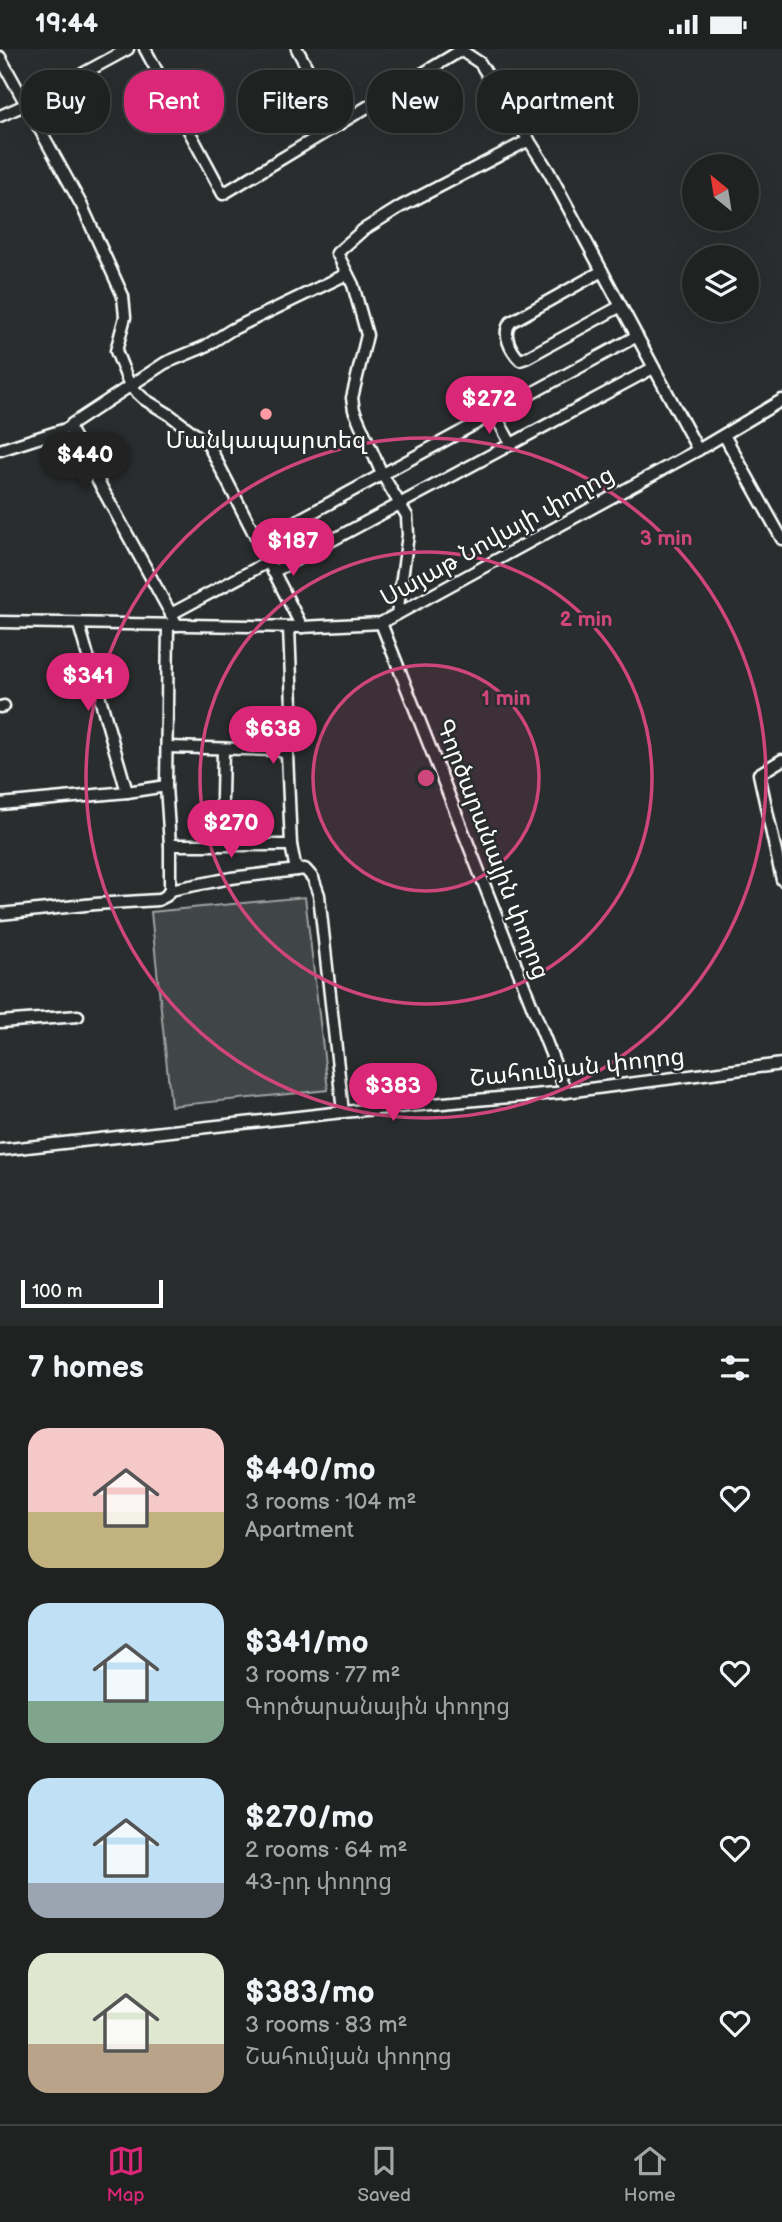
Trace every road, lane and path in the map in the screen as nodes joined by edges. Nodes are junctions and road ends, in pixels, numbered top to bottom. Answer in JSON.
{"nodes":[{"id":1,"x":128,"y":49,"type":"edge"},
{"id":2,"x":145,"y":49,"type":"edge"},
{"id":3,"x":297,"y":49,"type":"edge"},
{"id":4,"x":460,"y":50,"type":"edge"},
{"id":5,"x":0,"y":57,"type":"edge"},
{"id":6,"x":89,"y":70,"type":"edge"},
{"id":7,"x":308,"y":70,"type":"edge"},
{"id":8,"x":21,"y":94,"type":"edge"},
{"id":9,"x":21,"y":107,"type":"edge"},
{"id":10,"x":0,"y":116,"type":"edge"},
{"id":11,"x":353,"y":116,"type":"edge"},
{"id":12,"x":43,"y":133,"type":"edge"},
{"id":13,"x":325,"y":133,"type":"edge"},
{"id":14,"x":529,"y":140,"type":"junction"},
{"id":15,"x":602,"y":271,"type":"junction"},
{"id":16,"x":347,"y":274,"type":"junction"},
{"id":17,"x":621,"y":306,"type":"junction"},
{"id":18,"x":637,"y":336,"type":"junction"},
{"id":19,"x":653,"y":368,"type":"junction"},
{"id":20,"x":130,"y":386,"type":"junction"},
{"id":21,"x":782,"y":400,"type":"edge"},
{"id":22,"x":494,"y":413,"type":"junction"},
{"id":23,"x":69,"y":428,"type":"junction"},
{"id":24,"x":723,"y":435,"type":"junction"},
{"id":25,"x":511,"y":444,"type":"junction"},
{"id":26,"x":0,"y":450,"type":"edge"},
{"id":27,"x":698,"y":450,"type":"junction"},
{"id":28,"x":382,"y":474,"type":"junction"},
{"id":29,"x":401,"y":504,"type":"junction"},
{"id":30,"x":782,"y":538,"type":"edge"},
{"id":31,"x":258,"y":542,"type":"junction"},
{"id":32,"x":270,"y":567,"type":"junction"},
{"id":33,"x":397,"y":614,"type":"junction"},
{"id":34,"x":172,"y":621,"type":"junction"},
{"id":35,"x":0,"y":622,"type":"edge"},
{"id":36,"x":381,"y":623,"type":"junction"},
{"id":37,"x":79,"y":625,"type":"junction"},
{"id":38,"x":289,"y":627,"type":"junction"},
{"id":39,"x":302,"y":627,"type":"junction"},
{"id":40,"x":167,"y":747,"type":"junction"},
{"id":41,"x":223,"y":749,"type":"junction"},
{"id":42,"x":288,"y":754,"type":"junction"},
{"id":43,"x":782,"y":759,"type":"edge"},
{"id":44,"x":166,"y":786,"type":"junction"},
{"id":45,"x":127,"y":792,"type":"junction"},
{"id":46,"x":0,"y":804,"type":"edge"},
{"id":47,"x":170,"y":845,"type":"junction"},
{"id":48,"x":222,"y":845,"type":"junction"},
{"id":49,"x":291,"y":845,"type":"junction"},
{"id":50,"x":300,"y":869,"type":"junction"},
{"id":51,"x":782,"y":880,"type":"edge"},
{"id":52,"x":170,"y":890,"type":"junction"},
{"id":53,"x":0,"y":914,"type":"edge"},
{"id":54,"x":78,"y":1016,"type":"dead end"},
{"id":55,"x":0,"y":1023,"type":"edge"},
{"id":56,"x":782,"y":1064,"type":"edge"},
{"id":57,"x":566,"y":1092,"type":"junction"},
{"id":58,"x":343,"y":1112,"type":"junction"},
{"id":59,"x":0,"y":1150,"type":"edge"}],
"edges":[{"from":1,"to":6,"type":"street"},
{"from":2,"to":13,"type":"street"},
{"from":3,"to":7,"type":"street"},
{"from":4,"to":11,"type":"street"},
{"from":4,"to":14,"type":"street"},
{"from":5,"to":8,"type":"street"},
{"from":9,"to":10,"type":"street"},
{"from":12,"to":20,"type":"street"},
{"from":14,"to":15,"type":"street"},
{"from":14,"to":16,"type":"street"},
{"from":15,"to":17,"type":"street"},
{"from":15,"to":17,"type":"street"},
{"from":16,"to":20,"type":"street"},
{"from":16,"to":28,"type":"street"},
{"from":17,"to":18,"type":"street"},
{"from":18,"to":19,"type":"street"},
{"from":18,"to":22,"type":"street"},
{"from":19,"to":25,"type":"street"},
{"from":19,"to":27,"type":"street"},
{"from":20,"to":23,"type":"street"},
{"from":20,"to":31,"type":"street"},
{"from":21,"to":24,"type":"street","name":"Սայաթ Նովայի փողոց"},
{"from":22,"to":25,"type":"street"},
{"from":22,"to":28,"type":"street"},
{"from":23,"to":26,"type":"street"},
{"from":23,"to":34,"type":"street"},
{"from":24,"to":27,"type":"street","name":"Սայաթ Նովայի փողոց"},
{"from":24,"to":30,"type":"street"},
{"from":25,"to":29,"type":"street"},
{"from":27,"to":33,"type":"street","name":"Սայաթ Նովայի փողոց"},
{"from":28,"to":29,"type":"street"},
{"from":28,"to":31,"type":"street"},
{"from":29,"to":32,"type":"street"},
{"from":29,"to":33,"type":"street"},
{"from":31,"to":32,"type":"street"},
{"from":32,"to":34,"type":"street"},
{"from":32,"to":39,"type":"street"},
{"from":33,"to":36,"type":"street","name":"Սայաթ Նովայի փողոց"},
{"from":34,"to":37,"type":"street","name":"Սայաթ Նովայի փողոց"},
{"from":34,"to":38,"type":"street","name":"Սայաթ Նովայի փողոց"},
{"from":34,"to":40,"type":"street"},
{"from":35,"to":37,"type":"street","name":"Սայաթ Նովայի փողոց"},
{"from":36,"to":39,"type":"street","name":"Սայաթ Նովայի փողոց"},
{"from":36,"to":57,"type":"street","name":"Գործարանային փողոց"},
{"from":37,"to":45,"type":"street"},
{"from":38,"to":39,"type":"street","name":"Սայաթ Նովայի փողոց"},
{"from":38,"to":42,"type":"street"},
{"from":40,"to":41,"type":"street"},
{"from":40,"to":44,"type":"street"},
{"from":41,"to":42,"type":"street"},
{"from":41,"to":48,"type":"street"},
{"from":42,"to":49,"type":"street"},
{"from":43,"to":51,"type":"street"},
{"from":44,"to":45,"type":"street"},
{"from":44,"to":47,"type":"street"},
{"from":45,"to":46,"type":"street"},
{"from":47,"to":48,"type":"street"},
{"from":47,"to":52,"type":"street"},
{"from":48,"to":49,"type":"street"},
{"from":49,"to":50,"type":"street"},
{"from":50,"to":52,"type":"street"},
{"from":50,"to":58,"type":"street"},
{"from":52,"to":53,"type":"street"},
{"from":54,"to":55,"type":"street"},
{"from":56,"to":57,"type":"street","name":"Շահումյան փողոց"},
{"from":57,"to":58,"type":"street","name":"Շահումյան փողոց"},
{"from":58,"to":59,"type":"street","name":"Շահումյան փողոց"}]}
